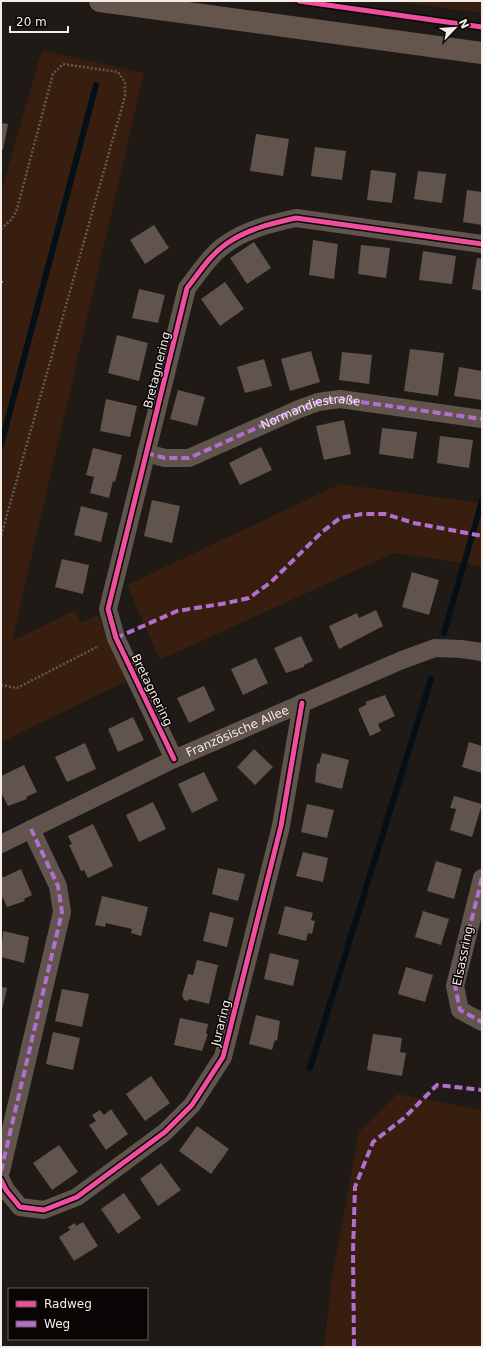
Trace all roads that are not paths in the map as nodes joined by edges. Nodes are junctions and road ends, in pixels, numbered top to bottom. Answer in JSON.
{"nodes":[{"id":1,"x":100,"y":1,"type":"edge"},
{"id":2,"x":482,"y":53,"type":"edge"},
{"id":3,"x":482,"y":244,"type":"edge"},
{"id":4,"x":482,"y":419,"type":"edge"},
{"id":5,"x":146,"y":453,"type":"junction"},
{"id":6,"x":482,"y":652,"type":"edge"},
{"id":7,"x":302,"y":703,"type":"junction"},
{"id":8,"x":174,"y":759,"type":"junction"},
{"id":9,"x":31,"y":829,"type":"junction"},
{"id":10,"x":1,"y":844,"type":"edge"},
{"id":11,"x":482,"y":878,"type":"edge"},
{"id":12,"x":482,"y":1022,"type":"edge"},
{"id":13,"x":1,"y":1171,"type":"edge"},
{"id":14,"x":1,"y":1180,"type":"edge"}],
"edges":[{"from":1,"to":2,"type":"main road"},
{"from":3,"to":5,"type":"street","name":"Bretagnering"},
{"from":4,"to":5,"type":"street","name":"Normandiestraße"},
{"from":5,"to":8,"type":"street","name":"Bretagnering"},
{"from":6,"to":7,"type":"street","name":"Französische Allee"},
{"from":7,"to":8,"type":"street","name":"Französische Allee"},
{"from":7,"to":14,"type":"street","name":"Juraring"},
{"from":8,"to":9,"type":"street","name":"Französische Allee"},
{"from":9,"to":10,"type":"street","name":"Französische Allee"},
{"from":9,"to":13,"type":"street"},
{"from":11,"to":12,"type":"street","name":"Elsassring"}]}
